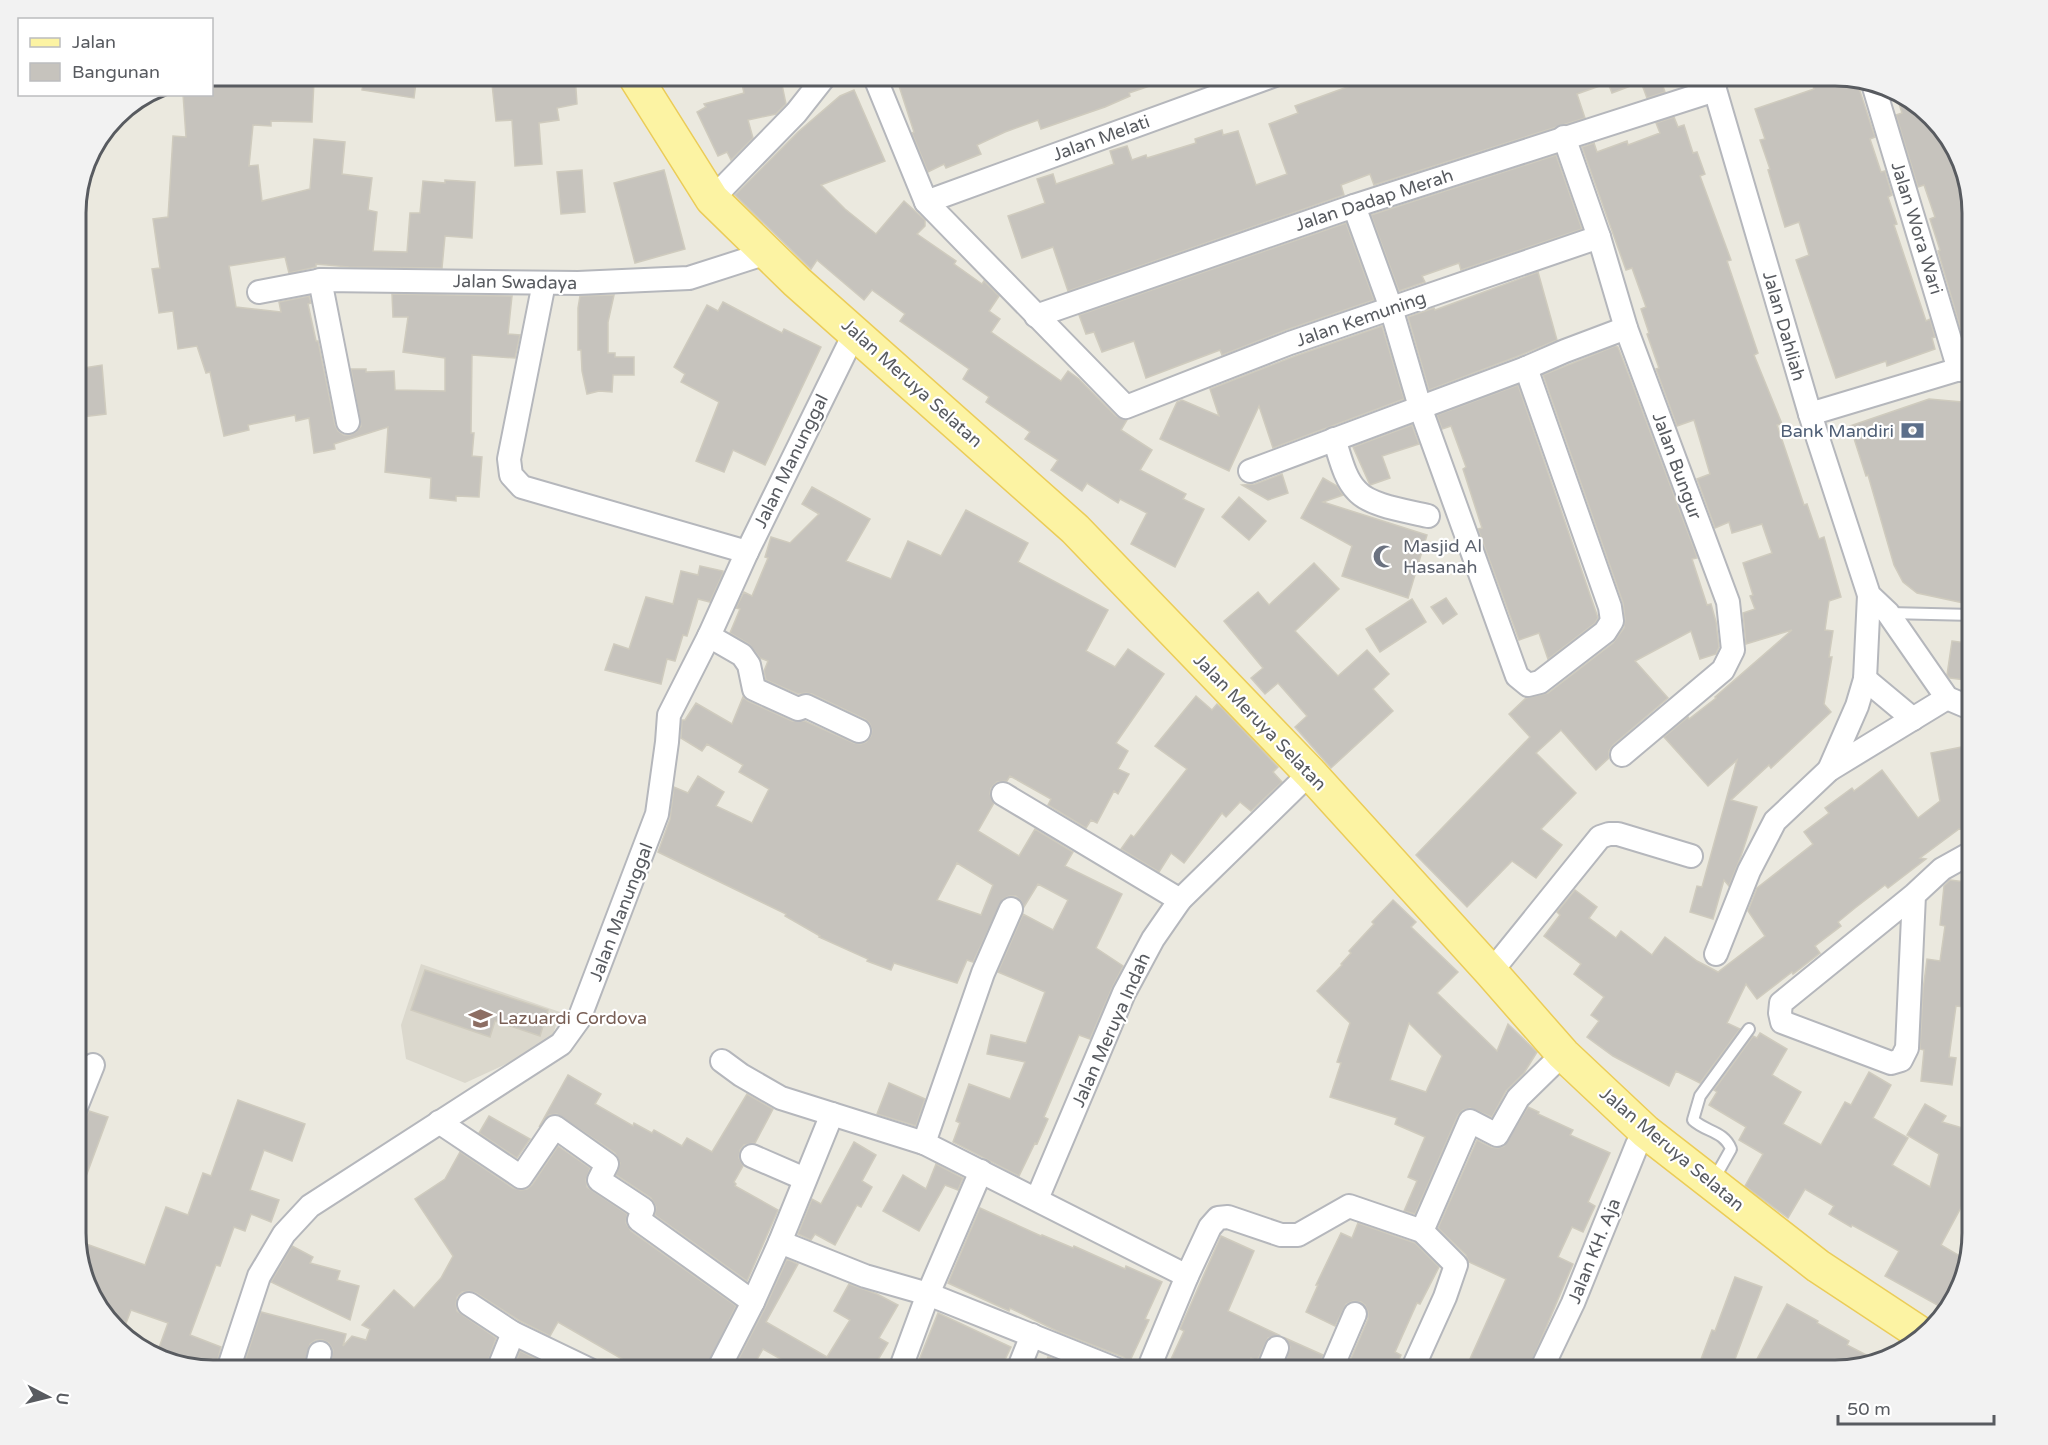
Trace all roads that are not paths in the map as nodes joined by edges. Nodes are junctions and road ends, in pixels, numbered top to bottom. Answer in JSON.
{"nodes":[{"id":1,"x":641,"y":86,"type":"edge"},
{"id":2,"x":817,"y":86,"type":"edge"},
{"id":3,"x":879,"y":86,"type":"edge"},
{"id":4,"x":1245,"y":86,"type":"edge"},
{"id":5,"x":1702,"y":86,"type":"edge"},
{"id":6,"x":1714,"y":86,"type":"edge"},
{"id":7,"x":1876,"y":92,"type":"edge"},
{"id":8,"x":1564,"y":137,"type":"junction"},
{"id":9,"x":712,"y":199,"type":"junction"},
{"id":10,"x":926,"y":202,"type":"junction"},
{"id":11,"x":1354,"y":206,"type":"junction"},
{"id":12,"x":1599,"y":237,"type":"junction"},
{"id":13,"x":767,"y":253,"type":"junction"},
{"id":14,"x":320,"y":280,"type":"junction"},
{"id":15,"x":544,"y":283,"type":"junction"},
{"id":16,"x":259,"y":292,"type":"dead end"},
{"id":17,"x":1391,"y":308,"type":"junction"},
{"id":18,"x":1036,"y":316,"type":"junction"},
{"id":19,"x":1626,"y":328,"type":"junction"},
{"id":20,"x":855,"y":332,"type":"junction"},
{"id":21,"x":1962,"y":355,"type":"edge"},
{"id":22,"x":1526,"y":368,"type":"junction"},
{"id":23,"x":1962,"y":368,"type":"edge"},
{"id":24,"x":1420,"y":407,"type":"junction"},
{"id":25,"x":1810,"y":414,"type":"junction"},
{"id":26,"x":348,"y":422,"type":"dead end"},
{"id":27,"x":1334,"y":439,"type":"junction"},
{"id":28,"x":1250,"y":471,"type":"dead end"},
{"id":29,"x":1428,"y":516,"type":"dead end"},
{"id":30,"x":747,"y":552,"type":"junction"},
{"id":31,"x":1869,"y":595,"type":"junction"},
{"id":32,"x":1888,"y":613,"type":"junction"},
{"id":33,"x":1962,"y":615,"type":"edge"},
{"id":34,"x":709,"y":636,"type":"junction"},
{"id":35,"x":1865,"y":679,"type":"junction"},
{"id":36,"x":1947,"y":698,"type":"junction"},
{"id":37,"x":1962,"y":704,"type":"edge"},
{"id":38,"x":1913,"y":719,"type":"junction"},
{"id":39,"x":859,"y":731,"type":"dead end"},
{"id":40,"x":1622,"y":755,"type":"dead end"},
{"id":41,"x":1829,"y":770,"type":"junction"},
{"id":42,"x":1310,"y":773,"type":"junction"},
{"id":43,"x":1003,"y":794,"type":"dead end"},
{"id":44,"x":1691,"y":856,"type":"dead end"},
{"id":45,"x":1962,"y":857,"type":"edge"},
{"id":46,"x":1914,"y":895,"type":"junction"},
{"id":47,"x":1180,"y":900,"type":"junction"},
{"id":48,"x":1011,"y":909,"type":"dead end"},
{"id":49,"x":1716,"y":954,"type":"dead end"},
{"id":50,"x":1491,"y":972,"type":"junction"},
{"id":51,"x":1749,"y":1029,"type":"dead end"},
{"id":52,"x":1563,"y":1054,"type":"junction"},
{"id":53,"x":722,"y":1061,"type":"dead end"},
{"id":54,"x":93,"y":1065,"type":"dead end"},
{"id":55,"x":86,"y":1082,"type":"edge"},
{"id":56,"x":832,"y":1114,"type":"junction"},
{"id":57,"x":439,"y":1122,"type":"junction"},
{"id":58,"x":1646,"y":1131,"type":"junction"},
{"id":59,"x":924,"y":1143,"type":"junction"},
{"id":60,"x":752,"y":1156,"type":"dead end"},
{"id":61,"x":981,"y":1171,"type":"junction"},
{"id":62,"x":805,"y":1179,"type":"junction"},
{"id":63,"x":1712,"y":1184,"type":"junction"},
{"id":64,"x":1037,"y":1199,"type":"junction"},
{"id":65,"x":1422,"y":1231,"type":"junction"},
{"id":66,"x":780,"y":1242,"type":"junction"},
{"id":67,"x":1187,"y":1276,"type":"junction"},
{"id":68,"x":928,"y":1294,"type":"junction"},
{"id":69,"x":753,"y":1302,"type":"junction"},
{"id":70,"x":469,"y":1304,"type":"dead end"},
{"id":71,"x":1356,"y":1314,"type":"dead end"},
{"id":72,"x":1916,"y":1331,"type":"edge"},
{"id":73,"x":513,"y":1332,"type":"junction"},
{"id":74,"x":1032,"y":1335,"type":"junction"},
{"id":75,"x":1277,"y":1348,"type":"dead end"},
{"id":76,"x":231,"y":1360,"type":"edge"},
{"id":77,"x":502,"y":1360,"type":"edge"},
{"id":78,"x":570,"y":1360,"type":"edge"},
{"id":79,"x":723,"y":1360,"type":"edge"},
{"id":80,"x":904,"y":1360,"type":"edge"},
{"id":81,"x":1022,"y":1360,"type":"edge"},
{"id":82,"x":1093,"y":1360,"type":"edge"},
{"id":83,"x":1152,"y":1360,"type":"edge"},
{"id":84,"x":1272,"y":1360,"type":"edge"},
{"id":85,"x":1335,"y":1360,"type":"edge"},
{"id":86,"x":1417,"y":1360,"type":"edge"},
{"id":87,"x":1546,"y":1360,"type":"edge"}],
"edges":[{"from":1,"to":9,"type":"main road","name":"Jalan Meruya Selatan"},
{"from":2,"to":9,"type":"street"},
{"from":3,"to":10,"type":"street"},
{"from":4,"to":10,"type":"street","name":"Jalan Melati"},
{"from":5,"to":8,"type":"street","name":"Jalan Dadap Merah"},
{"from":6,"to":25,"type":"street","name":"Jalan Dahliah"},
{"from":7,"to":21,"type":"street","name":"Jalan Wora Wari"},
{"from":8,"to":11,"type":"street","name":"Jalan Dadap Merah"},
{"from":8,"to":12,"type":"street","name":"Jalan Bungur"},
{"from":9,"to":13,"type":"main road","name":"Jalan Meruya Selatan"},
{"from":10,"to":18,"type":"street"},
{"from":11,"to":17,"type":"street"},
{"from":11,"to":18,"type":"street","name":"Jalan Dadap Merah"},
{"from":12,"to":17,"type":"street","name":"Jalan Kemuning"},
{"from":12,"to":19,"type":"street","name":"Jalan Bungur"},
{"from":13,"to":15,"type":"street","name":"Jalan Swadaya"},
{"from":13,"to":20,"type":"main road","name":"Jalan Meruya Selatan"},
{"from":14,"to":15,"type":"street","name":"Jalan Swadaya"},
{"from":14,"to":16,"type":"street","name":"Jalan Swadaya"},
{"from":14,"to":26,"type":"street"},
{"from":15,"to":30,"type":"street"},
{"from":17,"to":18,"type":"street","name":"Jalan Kemuning"},
{"from":17,"to":24,"type":"street"},
{"from":19,"to":22,"type":"street"},
{"from":19,"to":40,"type":"street","name":"Jalan Bungur"},
{"from":20,"to":30,"type":"street","name":"Jalan Manunggal"},
{"from":20,"to":42,"type":"main road","name":"Jalan Meruya Selatan"},
{"from":22,"to":24,"type":"street"},
{"from":22,"to":24,"type":"street"},
{"from":23,"to":25,"type":"street"},
{"from":24,"to":27,"type":"street"},
{"from":25,"to":31,"type":"street","name":"Jalan Dahliah"},
{"from":27,"to":28,"type":"street"},
{"from":27,"to":29,"type":"street"},
{"from":30,"to":34,"type":"street","name":"Jalan Manunggal"},
{"from":31,"to":32,"type":"street"},
{"from":31,"to":35,"type":"street"},
{"from":32,"to":33,"type":"lane"},
{"from":32,"to":36,"type":"street"},
{"from":34,"to":39,"type":"street"},
{"from":34,"to":57,"type":"street","name":"Jalan Manunggal"},
{"from":35,"to":38,"type":"street"},
{"from":35,"to":41,"type":"street"},
{"from":36,"to":37,"type":"street"},
{"from":36,"to":38,"type":"street"},
{"from":38,"to":41,"type":"street"},
{"from":41,"to":49,"type":"street"},
{"from":42,"to":47,"type":"street","name":"Jalan Meruya Indah"},
{"from":42,"to":50,"type":"main road","name":"Jalan Meruya Selatan"},
{"from":43,"to":47,"type":"street"},
{"from":44,"to":50,"type":"street"},
{"from":45,"to":46,"type":"street"},
{"from":46,"to":46,"type":"street"},
{"from":47,"to":64,"type":"street","name":"Jalan Meruya Indah"},
{"from":48,"to":59,"type":"street"},
{"from":50,"to":52,"type":"main road","name":"Jalan Meruya Selatan"},
{"from":51,"to":63,"type":"lane"},
{"from":52,"to":58,"type":"main road","name":"Jalan Meruya Selatan"},
{"from":52,"to":65,"type":"street"},
{"from":53,"to":56,"type":"street"},
{"from":54,"to":55,"type":"street"},
{"from":56,"to":59,"type":"street"},
{"from":56,"to":62,"type":"street"},
{"from":57,"to":69,"type":"street"},
{"from":57,"to":76,"type":"street","name":"Jalan Manunggal"},
{"from":58,"to":63,"type":"main road","name":"Jalan Meruya Selatan"},
{"from":58,"to":87,"type":"street","name":"Jalan KH. Aja"},
{"from":59,"to":61,"type":"street"},
{"from":60,"to":62,"type":"street"},
{"from":61,"to":64,"type":"street"},
{"from":61,"to":68,"type":"street"},
{"from":62,"to":66,"type":"street"},
{"from":63,"to":72,"type":"main road","name":"Jalan Meruya Selatan"},
{"from":64,"to":67,"type":"street"},
{"from":65,"to":67,"type":"street"},
{"from":65,"to":86,"type":"street"},
{"from":66,"to":68,"type":"street"},
{"from":66,"to":69,"type":"street"},
{"from":67,"to":83,"type":"street"},
{"from":68,"to":74,"type":"street"},
{"from":68,"to":80,"type":"street"},
{"from":69,"to":79,"type":"street"},
{"from":70,"to":73,"type":"street"},
{"from":71,"to":85,"type":"street"},
{"from":73,"to":77,"type":"street"},
{"from":73,"to":78,"type":"street"},
{"from":74,"to":81,"type":"street"},
{"from":74,"to":82,"type":"street"},
{"from":75,"to":84,"type":"street"}]}
